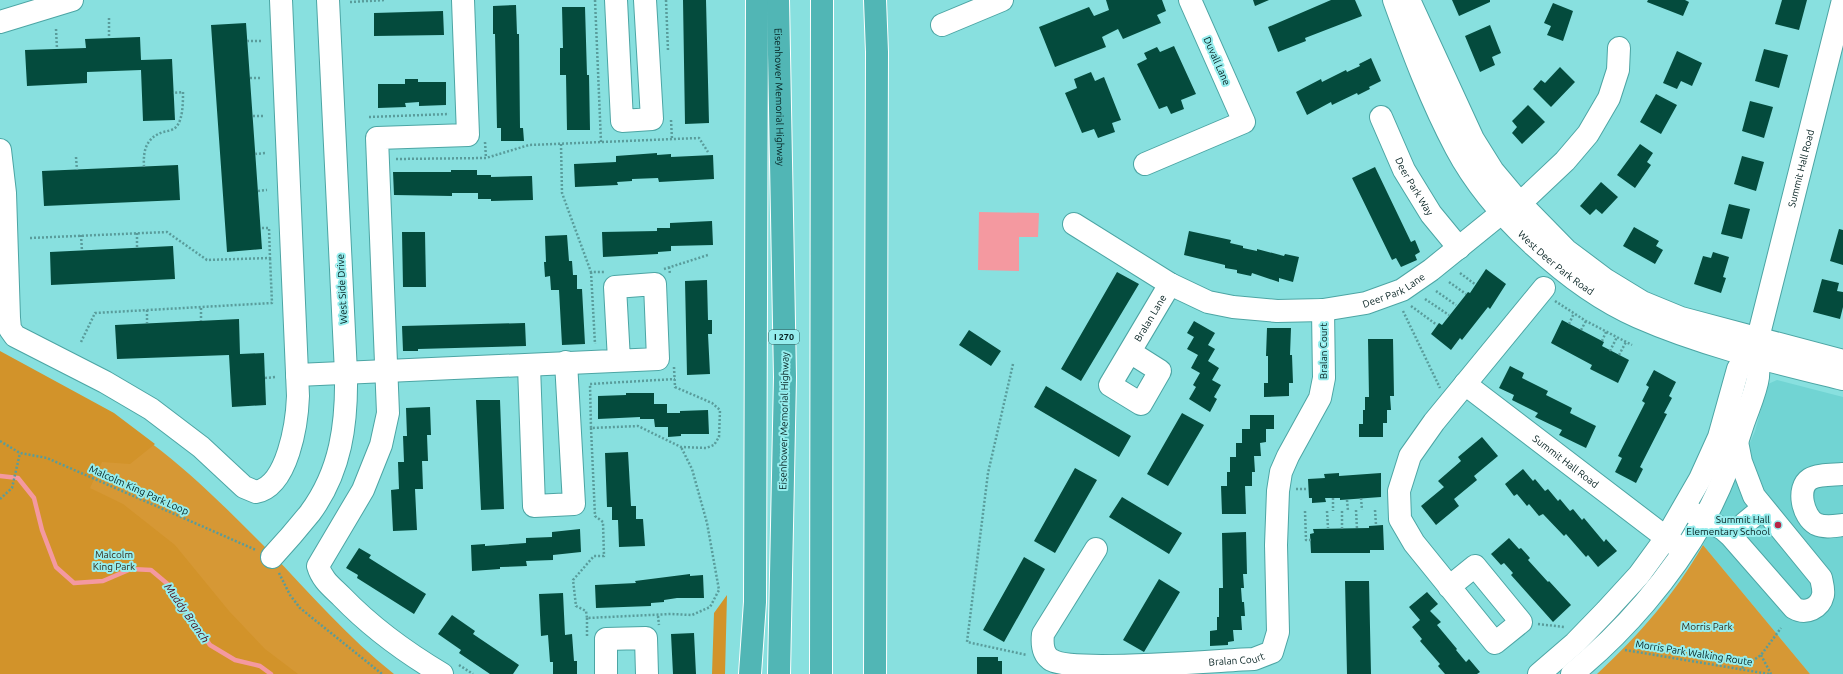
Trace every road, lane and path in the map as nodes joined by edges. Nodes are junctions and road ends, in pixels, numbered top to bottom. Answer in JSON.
{"nodes":[{"id":1,"x":72,"y":0,"type":"edge"},
{"id":2,"x":280,"y":0,"type":"edge"},
{"id":3,"x":328,"y":0,"type":"edge"},
{"id":4,"x":386,"y":0,"type":"edge"},
{"id":5,"x":463,"y":0,"type":"edge"},
{"id":6,"x":595,"y":0,"type":"edge"},
{"id":7,"x":616,"y":0,"type":"edge"},
{"id":8,"x":645,"y":0,"type":"edge"},
{"id":9,"x":756,"y":0,"type":"edge"},
{"id":10,"x":778,"y":0,"type":"edge"},
{"id":11,"x":822,"y":0,"type":"edge"},
{"id":12,"x":875,"y":0,"type":"edge"},
{"id":13,"x":1002,"y":0,"type":"edge"},
{"id":14,"x":1190,"y":0,"type":"edge"},
{"id":15,"x":1394,"y":0,"type":"edge"},
{"id":16,"x":1408,"y":0,"type":"edge"},
{"id":17,"x":1843,"y":0,"type":"edge"},
{"id":18,"x":350,"y":2,"type":"dead end"},
{"id":19,"x":109,"y":18,"type":"dead end"},
{"id":20,"x":0,"y":22,"type":"edge"},
{"id":21,"x":942,"y":25,"type":"dead end"},
{"id":22,"x":56,"y":29,"type":"dead end"},
{"id":23,"x":109,"y":38,"type":"dead end"},
{"id":24,"x":261,"y":41,"type":"dead end"},
{"id":25,"x":247,"y":42,"type":"dead end"},
{"id":26,"x":1619,"y":48,"type":"dead end"},
{"id":27,"x":57,"y":49,"type":"dead end"},
{"id":28,"x":250,"y":78,"type":"dead end"},
{"id":29,"x":262,"y":78,"type":"dead end"},
{"id":30,"x":173,"y":93,"type":"dead end"},
{"id":31,"x":453,"y":114,"type":"dead end"},
{"id":32,"x":253,"y":116,"type":"dead end"},
{"id":33,"x":264,"y":116,"type":"dead end"},
{"id":34,"x":370,"y":117,"type":"dead end"},
{"id":35,"x":1381,"y":117,"type":"dead end"},
{"id":36,"x":601,"y":142,"type":"junction"},
{"id":37,"x":561,"y":144,"type":"junction"},
{"id":38,"x":0,"y":150,"type":"edge"},
{"id":39,"x":708,"y":152,"type":"dead end"},
{"id":40,"x":266,"y":153,"type":"dead end"},
{"id":41,"x":255,"y":154,"type":"dead end"},
{"id":42,"x":76,"y":157,"type":"dead end"},
{"id":43,"x":392,"y":159,"type":"dead end"},
{"id":44,"x":1145,"y":164,"type":"dead end"},
{"id":45,"x":144,"y":167,"type":"dead end"},
{"id":46,"x":76,"y":170,"type":"dead end"},
{"id":47,"x":267,"y":190,"type":"dead end"},
{"id":48,"x":258,"y":191,"type":"dead end"},
{"id":49,"x":1511,"y":208,"type":"junction"},
{"id":50,"x":1074,"y":224,"type":"dead end"},
{"id":51,"x":261,"y":228,"type":"dead end"},
{"id":52,"x":137,"y":233,"type":"junction"},
{"id":53,"x":81,"y":235,"type":"junction"},
{"id":54,"x":30,"y":238,"type":"dead end"},
{"id":55,"x":137,"y":248,"type":"dead end"},
{"id":56,"x":1459,"y":248,"type":"junction"},
{"id":57,"x":82,"y":251,"type":"dead end"},
{"id":58,"x":708,"y":255,"type":"dead end"},
{"id":59,"x":270,"y":258,"type":"junction"},
{"id":60,"x":669,"y":267,"type":"junction"},
{"id":61,"x":661,"y":270,"type":"dead end"},
{"id":62,"x":591,"y":272,"type":"junction"},
{"id":63,"x":607,"y":272,"type":"dead end"},
{"id":64,"x":1460,"y":273,"type":"dead end"},
{"id":65,"x":670,"y":282,"type":"dead end"},
{"id":66,"x":1449,"y":282,"type":"dead end"},
{"id":67,"x":1170,"y":284,"type":"junction"},
{"id":68,"x":1476,"y":285,"type":"dead end"},
{"id":69,"x":1543,"y":290,"type":"joint"},
{"id":70,"x":1436,"y":291,"type":"dead end"},
{"id":71,"x":1466,"y":294,"type":"dead end"},
{"id":72,"x":1425,"y":299,"type":"dead end"},
{"id":73,"x":1456,"y":305,"type":"dead end"},
{"id":74,"x":1411,"y":306,"type":"dead end"},
{"id":75,"x":201,"y":308,"type":"junction"},
{"id":76,"x":147,"y":310,"type":"junction"},
{"id":77,"x":1323,"y":310,"type":"junction"},
{"id":78,"x":1403,"y":311,"type":"dead end"},
{"id":79,"x":1574,"y":313,"type":"junction"},
{"id":80,"x":1448,"y":316,"type":"dead end"},
{"id":81,"x":201,"y":321,"type":"dead end"},
{"id":82,"x":1586,"y":321,"type":"junction"},
{"id":83,"x":147,"y":323,"type":"dead end"},
{"id":84,"x":1569,"y":324,"type":"dead end"},
{"id":85,"x":1437,"y":325,"type":"dead end"},
{"id":86,"x":1581,"y":330,"type":"dead end"},
{"id":87,"x":1606,"y":332,"type":"junction"},
{"id":88,"x":1617,"y":337,"type":"junction"},
{"id":89,"x":1602,"y":341,"type":"dead end"},
{"id":90,"x":81,"y":342,"type":"dead end"},
{"id":91,"x":1626,"y":342,"type":"junction"},
{"id":92,"x":1632,"y":345,"type":"dead end"},
{"id":93,"x":595,"y":346,"type":"dead end"},
{"id":94,"x":1754,"y":350,"type":"junction"},
{"id":95,"x":1610,"y":351,"type":"dead end"},
{"id":96,"x":1130,"y":352,"type":"dead end"},
{"id":97,"x":1619,"y":355,"type":"dead end"},
{"id":98,"x":619,"y":360,"type":"dead end"},
{"id":99,"x":1843,"y":361,"type":"edge"},
{"id":100,"x":566,"y":362,"type":"junction"},
{"id":101,"x":674,"y":364,"type":"dead end"},
{"id":102,"x":1013,"y":364,"type":"dead end"},
{"id":103,"x":529,"y":366,"type":"junction"},
{"id":104,"x":385,"y":372,"type":"junction"},
{"id":105,"x":346,"y":373,"type":"junction"},
{"id":106,"x":297,"y":375,"type":"junction"},
{"id":107,"x":276,"y":377,"type":"dead end"},
{"id":108,"x":265,"y":378,"type":"dead end"},
{"id":109,"x":675,"y":379,"type":"junction"},
{"id":110,"x":1843,"y":379,"type":"edge"},
{"id":111,"x":1465,"y":384,"type":"junction"},
{"id":112,"x":1448,"y":405,"type":"junction"},
{"id":113,"x":591,"y":428,"type":"junction"},
{"id":114,"x":0,"y":441,"type":"edge"},
{"id":115,"x":1738,"y":442,"type":"junction"},
{"id":116,"x":681,"y":447,"type":"junction"},
{"id":117,"x":20,"y":453,"type":"junction"},
{"id":118,"x":1843,"y":474,"type":"edge"},
{"id":119,"x":1290,"y":489,"type":"dead end"},
{"id":120,"x":1308,"y":489,"type":"dead end"},
{"id":121,"x":1333,"y":498,"type":"dead end"},
{"id":122,"x":1361,"y":498,"type":"dead end"},
{"id":123,"x":0,"y":499,"type":"edge"},
{"id":124,"x":1347,"y":500,"type":"dead end"},
{"id":125,"x":1685,"y":508,"type":"junction"},
{"id":126,"x":1762,"y":509,"type":"junction"},
{"id":127,"x":1356,"y":510,"type":"dead end"},
{"id":128,"x":1362,"y":510,"type":"dead end"},
{"id":129,"x":1375,"y":510,"type":"dead end"},
{"id":130,"x":1305,"y":511,"type":"dead end"},
{"id":131,"x":1327,"y":511,"type":"dead end"},
{"id":132,"x":1333,"y":511,"type":"dead end"},
{"id":133,"x":1342,"y":511,"type":"dead end"},
{"id":134,"x":1348,"y":511,"type":"dead end"},
{"id":135,"x":1704,"y":519,"type":"junction"},
{"id":136,"x":1843,"y":525,"type":"edge"},
{"id":137,"x":1376,"y":526,"type":"dead end"},
{"id":138,"x":1328,"y":528,"type":"dead end"},
{"id":139,"x":1356,"y":529,"type":"dead end"},
{"id":140,"x":1342,"y":530,"type":"dead end"},
{"id":141,"x":1732,"y":536,"type":"junction"},
{"id":142,"x":1666,"y":538,"type":"junction"},
{"id":143,"x":1311,"y":540,"type":"dead end"},
{"id":144,"x":1096,"y":549,"type":"dead end"},
{"id":145,"x":1684,"y":551,"type":"junction"},
{"id":146,"x":272,"y":557,"type":"junction"},
{"id":147,"x":1449,"y":587,"type":"junction"},
{"id":148,"x":1521,"y":622,"type":"junction"},
{"id":149,"x":1780,"y":628,"type":"dead end"},
{"id":150,"x":1588,"y":630,"type":"junction"},
{"id":151,"x":1624,"y":650,"type":"dead end"},
{"id":152,"x":1761,"y":655,"type":"junction"},
{"id":153,"x":1049,"y":659,"type":"junction"},
{"id":154,"x":1742,"y":668,"type":"junction"},
{"id":155,"x":449,"y":669,"type":"edge"},
{"id":156,"x":382,"y":674,"type":"edge"},
{"id":157,"x":473,"y":674,"type":"edge"},
{"id":158,"x":606,"y":674,"type":"edge"},
{"id":159,"x":647,"y":674,"type":"edge"},
{"id":160,"x":750,"y":674,"type":"edge"},
{"id":161,"x":780,"y":674,"type":"edge"},
{"id":162,"x":821,"y":674,"type":"edge"},
{"id":163,"x":875,"y":674,"type":"edge"},
{"id":164,"x":1538,"y":674,"type":"edge"},
{"id":165,"x":1572,"y":674,"type":"edge"},
{"id":166,"x":1770,"y":674,"type":"edge"}],
"edges":[{"from":1,"to":20,"type":"street"},
{"from":2,"to":106,"type":"street"},
{"from":3,"to":105,"type":"street","name":"West Side Drive"},
{"from":4,"to":18,"type":"path"},
{"from":5,"to":104,"type":"street"},
{"from":6,"to":36,"type":"path"},
{"from":7,"to":8,"type":"street"},
{"from":9,"to":160,"type":"highway"},
{"from":10,"to":161,"type":"highway","name":"Eisenhower Memorial Highway","number":"I 270"},
{"from":11,"to":162,"type":"highway"},
{"from":12,"to":163,"type":"highway"},
{"from":13,"to":21,"type":"street"},
{"from":14,"to":44,"type":"street","name":"Duvall Lane"},
{"from":15,"to":49,"type":"street","name":"West Deer Park Road"},
{"from":16,"to":49,"type":"street","name":"West Deer Park Road"},
{"from":17,"to":94,"type":"street","name":"Summit Hall Road"},
{"from":19,"to":23,"type":"path"},
{"from":22,"to":27,"type":"path"},
{"from":24,"to":25,"type":"path"},
{"from":26,"to":49,"type":"street","name":"Deer Park Lane"},
{"from":28,"to":29,"type":"path"},
{"from":30,"to":45,"type":"path"},
{"from":31,"to":34,"type":"path"},
{"from":32,"to":33,"type":"path"},
{"from":35,"to":56,"type":"street","name":"Deer Park Way"},
{"from":36,"to":37,"type":"path"},
{"from":36,"to":39,"type":"path"},
{"from":37,"to":43,"type":"path"},
{"from":37,"to":62,"type":"path"},
{"from":38,"to":106,"type":"street"},
{"from":40,"to":41,"type":"path"},
{"from":42,"to":46,"type":"path"},
{"from":47,"to":48,"type":"path"},
{"from":49,"to":56,"type":"street","name":"Deer Park Lane"},
{"from":49,"to":94,"type":"street","name":"West Deer Park Road"},
{"from":50,"to":67,"type":"street","name":"Deer Park Lane"},
{"from":51,"to":59,"type":"path"},
{"from":52,"to":53,"type":"path"},
{"from":52,"to":55,"type":"path"},
{"from":52,"to":59,"type":"path"},
{"from":53,"to":54,"type":"path"},
{"from":53,"to":57,"type":"path"},
{"from":56,"to":77,"type":"street","name":"Deer Park Lane"},
{"from":58,"to":60,"type":"path"},
{"from":59,"to":75,"type":"path"},
{"from":60,"to":61,"type":"path"},
{"from":60,"to":65,"type":"path"},
{"from":62,"to":63,"type":"path"},
{"from":62,"to":93,"type":"path"},
{"from":64,"to":68,"type":"path"},
{"from":66,"to":71,"type":"path"},
{"from":67,"to":77,"type":"street","name":"Deer Park Lane"},
{"from":67,"to":96,"type":"street","name":"Bralan Lane"},
{"from":69,"to":79,"type":"path"},
{"from":69,"to":111,"type":"street"},
{"from":70,"to":73,"type":"path"},
{"from":72,"to":80,"type":"path"},
{"from":74,"to":85,"type":"path"},
{"from":75,"to":76,"type":"path"},
{"from":75,"to":81,"type":"path"},
{"from":76,"to":83,"type":"path"},
{"from":76,"to":90,"type":"path"},
{"from":77,"to":153,"type":"street","name":"Bralan Court"},
{"from":78,"to":112,"type":"path"},
{"from":79,"to":82,"type":"path"},
{"from":79,"to":84,"type":"path"},
{"from":82,"to":86,"type":"path"},
{"from":82,"to":87,"type":"path"},
{"from":87,"to":88,"type":"path"},
{"from":87,"to":89,"type":"path"},
{"from":88,"to":91,"type":"path"},
{"from":88,"to":95,"type":"path"},
{"from":91,"to":92,"type":"path"},
{"from":91,"to":97,"type":"path"},
{"from":94,"to":99,"type":"street","name":"West Deer Park Road"},
{"from":94,"to":110,"type":"street","name":"West Deer Park Road"},
{"from":94,"to":115,"type":"street","name":"Summit Hall Road"},
{"from":94,"to":125,"type":"street","name":"Summit Hall Road"},
{"from":98,"to":100,"type":"street"},
{"from":100,"to":103,"type":"street"},
{"from":100,"to":103,"type":"street"},
{"from":101,"to":109,"type":"path"},
{"from":102,"to":153,"type":"path"},
{"from":103,"to":104,"type":"street"},
{"from":104,"to":105,"type":"street"},
{"from":104,"to":155,"type":"street"},
{"from":105,"to":106,"type":"street"},
{"from":105,"to":146,"type":"street","name":"West Side Drive"},
{"from":107,"to":108,"type":"path"},
{"from":109,"to":113,"type":"path"},
{"from":109,"to":116,"type":"path"},
{"from":111,"to":112,"type":"street"},
{"from":111,"to":142,"type":"street","name":"Summit Hall Road"},
{"from":112,"to":147,"type":"street"},
{"from":113,"to":116,"type":"path"},
{"from":113,"to":116,"type":"path"},
{"from":114,"to":117,"type":"path","name":"Malcolm King Park Loop"},
{"from":115,"to":126,"type":"street"},
{"from":115,"to":135,"type":"street","name":"Summit Hall Road"},
{"from":117,"to":123,"type":"path"},
{"from":117,"to":146,"type":"path","name":"Malcolm King Park Loop"},
{"from":118,"to":136,"type":"street"},
{"from":119,"to":120,"type":"path"},
{"from":121,"to":132,"type":"path"},
{"from":122,"to":128,"type":"path"},
{"from":124,"to":134,"type":"path"},
{"from":125,"to":135,"type":"street"},
{"from":125,"to":142,"type":"street","name":"Summit Hall Road"},
{"from":126,"to":141,"type":"street"},
{"from":126,"to":141,"type":"street"},
{"from":127,"to":139,"type":"path"},
{"from":129,"to":137,"type":"path"},
{"from":130,"to":143,"type":"path"},
{"from":131,"to":138,"type":"path"},
{"from":133,"to":140,"type":"path"},
{"from":135,"to":141,"type":"street"},
{"from":135,"to":145,"type":"street","name":"Summit Hall Road"},
{"from":142,"to":145,"type":"street","name":"Summit Hall Road"},
{"from":142,"to":150,"type":"street","name":"Summit Hall Road"},
{"from":144,"to":153,"type":"street"},
{"from":145,"to":165,"type":"street","name":"Summit Hall Road"},
{"from":146,"to":156,"type":"path"},
{"from":147,"to":148,"type":"street"},
{"from":147,"to":148,"type":"street"},
{"from":148,"to":150,"type":"path"},
{"from":149,"to":152,"type":"path"},
{"from":150,"to":164,"type":"street","name":"Summit Hall Road"},
{"from":151,"to":154,"type":"path","name":"Morris Park Walking Route"},
{"from":152,"to":154,"type":"path"},
{"from":152,"to":166,"type":"path"},
{"from":154,"to":166,"type":"path","name":"Morris Park Walking Route"},
{"from":155,"to":157,"type":"path"},
{"from":158,"to":159,"type":"street"}]}
